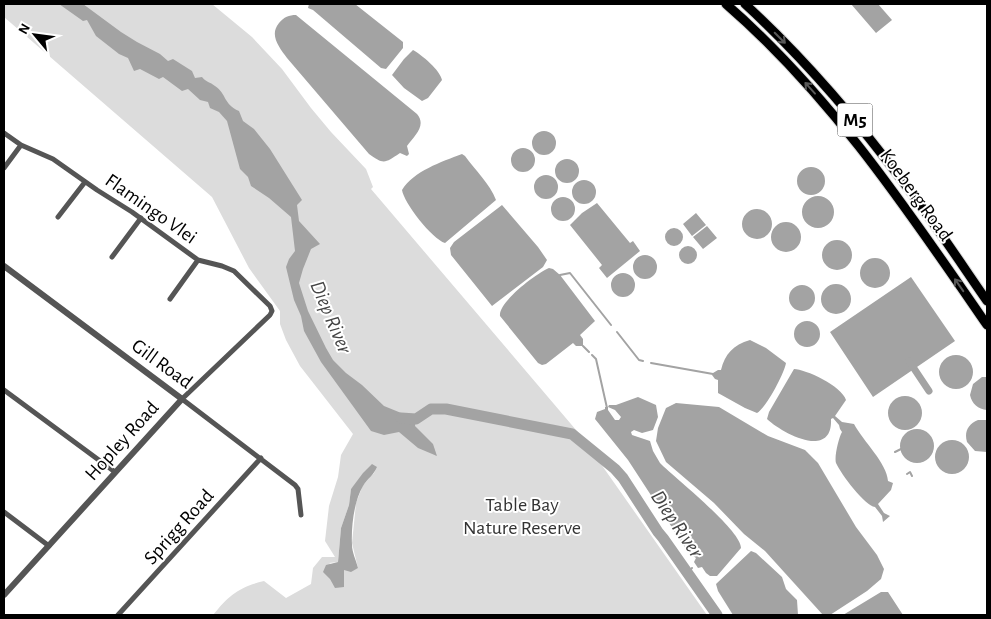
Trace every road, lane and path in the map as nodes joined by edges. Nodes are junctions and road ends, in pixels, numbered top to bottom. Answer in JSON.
{"nodes":[{"id":1,"x":726,"y":4,"type":"edge"},
{"id":2,"x":745,"y":4,"type":"edge"},
{"id":3,"x":4,"y":133,"type":"edge"},
{"id":4,"x":22,"y":145,"type":"junction"},
{"id":5,"x":4,"y":168,"type":"edge"},
{"id":6,"x":85,"y":182,"type":"junction"},
{"id":7,"x":58,"y":217,"type":"dead end"},
{"id":8,"x":142,"y":218,"type":"junction"},
{"id":9,"x":112,"y":257,"type":"dead end"},
{"id":10,"x":198,"y":260,"type":"junction"},
{"id":11,"x":4,"y":266,"type":"edge"},
{"id":12,"x":170,"y":299,"type":"dead end"},
{"id":13,"x":987,"y":301,"type":"edge"},
{"id":14,"x":270,"y":315,"type":"joint"},
{"id":15,"x":987,"y":325,"type":"edge"},
{"id":16,"x":4,"y":390,"type":"edge"},
{"id":17,"x":182,"y":399,"type":"junction"},
{"id":18,"x":261,"y":458,"type":"junction"},
{"id":19,"x":115,"y":472,"type":"junction"},
{"id":20,"x":4,"y":512,"type":"edge"},
{"id":21,"x":301,"y":514,"type":"dead end"},
{"id":22,"x":49,"y":546,"type":"junction"},
{"id":23,"x":4,"y":595,"type":"edge"},
{"id":24,"x":118,"y":615,"type":"edge"}],
"edges":[{"from":15,"to":1,"type":"main road","name":"Koeberg Road","number":"M5","one_way":true},
{"from":2,"to":13,"type":"main road","name":"Koeberg Road","number":"M5","one_way":true},
{"from":3,"to":4,"type":"street","name":"Flamingo Vlei"},
{"from":4,"to":5,"type":"street"},
{"from":4,"to":6,"type":"street","name":"Flamingo Vlei"},
{"from":6,"to":7,"type":"street"},
{"from":6,"to":8,"type":"street","name":"Flamingo Vlei"},
{"from":8,"to":9,"type":"street"},
{"from":8,"to":10,"type":"street","name":"Flamingo Vlei"},
{"from":10,"to":12,"type":"street"},
{"from":10,"to":14,"type":"street","name":"Flamingo Vlei"},
{"from":11,"to":17,"type":"street","name":"Gill Road"},
{"from":14,"to":17,"type":"street","name":"Hopley Road"},
{"from":16,"to":19,"type":"street"},
{"from":17,"to":18,"type":"street","name":"Gill Road"},
{"from":17,"to":19,"type":"street","name":"Hopley Road"},
{"from":18,"to":21,"type":"street","name":"Gill Road"},
{"from":18,"to":24,"type":"street","name":"Sprigg Road"},
{"from":19,"to":22,"type":"street","name":"Hopley Road"},
{"from":20,"to":22,"type":"street"},
{"from":22,"to":23,"type":"street","name":"Hopley Road"}]}
